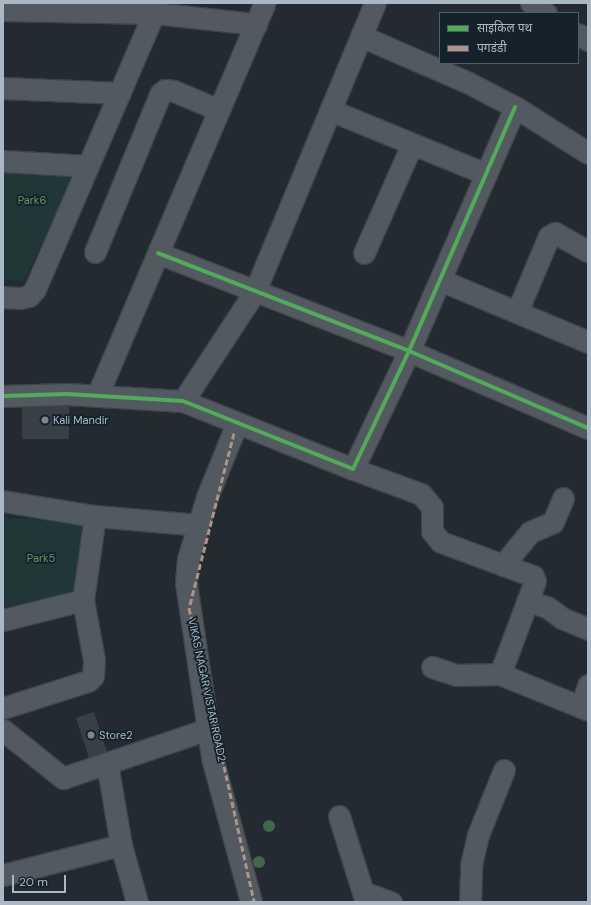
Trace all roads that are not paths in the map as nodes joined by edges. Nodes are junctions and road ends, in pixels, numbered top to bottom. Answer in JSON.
{"nodes":[{"id":1,"x":264,"y":3,"type":"edge"},
{"id":2,"x":375,"y":3,"type":"edge"},
{"id":3,"x":531,"y":3,"type":"edge"},
{"id":4,"x":3,"y":10,"type":"edge"},
{"id":5,"x":544,"y":12,"type":"edge"},
{"id":6,"x":154,"y":13,"type":"junction"},
{"id":7,"x":256,"y":24,"type":"junction"},
{"id":8,"x":579,"y":35,"type":"edge"},
{"id":9,"x":361,"y":36,"type":"junction"},
{"id":10,"x":588,"y":40,"type":"edge"},
{"id":11,"x":3,"y":88,"type":"edge"},
{"id":12,"x":120,"y":93,"type":"junction"},
{"id":13,"x":515,"y":107,"type":"junction"},
{"id":14,"x":219,"y":110,"type":"junction"},
{"id":15,"x":330,"y":110,"type":"junction"},
{"id":16,"x":412,"y":144,"type":"junction"},
{"id":17,"x":588,"y":153,"type":"edge"},
{"id":18,"x":3,"y":161,"type":"edge"},
{"id":19,"x":88,"y":166,"type":"junction"},
{"id":20,"x":486,"y":174,"type":"junction"},
{"id":21,"x":588,"y":251,"type":"edge"},
{"id":22,"x":95,"y":252,"type":"dead end"},
{"id":23,"x":158,"y":253,"type":"junction"},
{"id":24,"x":364,"y":253,"type":"dead end"},
{"id":25,"x":440,"y":280,"type":"junction"},
{"id":26,"x":255,"y":291,"type":"junction"},
{"id":27,"x":3,"y":297,"type":"edge"},
{"id":28,"x":517,"y":312,"type":"junction"},
{"id":29,"x":588,"y":342,"type":"edge"},
{"id":30,"x":409,"y":351,"type":"junction"},
{"id":31,"x":3,"y":396,"type":"edge"},
{"id":32,"x":97,"y":396,"type":"junction"},
{"id":33,"x":183,"y":401,"type":"junction"},
{"id":34,"x":586,"y":422,"type":"edge"},
{"id":35,"x":236,"y":428,"type":"junction"},
{"id":36,"x":352,"y":469,"type":"junction"},
{"id":37,"x":563,"y":498,"type":"dead end"},
{"id":38,"x":3,"y":502,"type":"edge"},
{"id":39,"x":95,"y":516,"type":"junction"},
{"id":40,"x":199,"y":525,"type":"junction"},
{"id":41,"x":503,"y":565,"type":"junction"},
{"id":42,"x":83,"y":600,"type":"junction"},
{"id":43,"x":527,"y":601,"type":"junction"},
{"id":44,"x":189,"y":608,"type":"junction"},
{"id":45,"x":3,"y":620,"type":"edge"},
{"id":46,"x":588,"y":629,"type":"edge"},
{"id":47,"x":432,"y":667,"type":"dead end"},
{"id":48,"x":500,"y":674,"type":"junction"},
{"id":49,"x":588,"y":685,"type":"edge"},
{"id":50,"x":3,"y":708,"type":"edge"},
{"id":51,"x":584,"y":708,"type":"edge"},
{"id":52,"x":208,"y":729,"type":"junction"},
{"id":53,"x":3,"y":730,"type":"edge"},
{"id":54,"x":107,"y":763,"type":"junction"},
{"id":55,"x":504,"y":770,"type":"dead end"},
{"id":56,"x":338,"y":816,"type":"dead end"},
{"id":57,"x":121,"y":845,"type":"junction"},
{"id":58,"x":3,"y":875,"type":"edge"},
{"id":59,"x":365,"y":897,"type":"edge"},
{"id":60,"x":137,"y":902,"type":"edge"},
{"id":61,"x":251,"y":902,"type":"edge"},
{"id":62,"x":254,"y":902,"type":"edge"},
{"id":63,"x":391,"y":902,"type":"edge"},
{"id":64,"x":470,"y":902,"type":"edge"}],
"edges":[{"from":1,"to":7,"type":"street"},
{"from":2,"to":9,"type":"street"},
{"from":3,"to":5,"type":"street"},
{"from":4,"to":6,"type":"street"},
{"from":6,"to":7,"type":"street"},
{"from":6,"to":12,"type":"street"},
{"from":7,"to":14,"type":"street"},
{"from":8,"to":10,"type":"street"},
{"from":9,"to":13,"type":"street"},
{"from":9,"to":15,"type":"street"},
{"from":11,"to":12,"type":"street"},
{"from":12,"to":19,"type":"street"},
{"from":13,"to":17,"type":"street"},
{"from":13,"to":20,"type":"street"},
{"from":14,"to":22,"type":"street"},
{"from":14,"to":23,"type":"street"},
{"from":15,"to":16,"type":"street"},
{"from":15,"to":26,"type":"street"},
{"from":16,"to":20,"type":"street"},
{"from":16,"to":24,"type":"street"},
{"from":18,"to":19,"type":"street"},
{"from":19,"to":27,"type":"street"},
{"from":20,"to":25,"type":"street"},
{"from":21,"to":28,"type":"street"},
{"from":23,"to":26,"type":"street"},
{"from":23,"to":32,"type":"street"},
{"from":25,"to":28,"type":"street"},
{"from":25,"to":30,"type":"street"},
{"from":26,"to":30,"type":"street"},
{"from":26,"to":33,"type":"street"},
{"from":28,"to":29,"type":"street"},
{"from":30,"to":34,"type":"street"},
{"from":30,"to":36,"type":"street"},
{"from":31,"to":32,"type":"street"},
{"from":32,"to":33,"type":"street"},
{"from":33,"to":35,"type":"street"},
{"from":35,"to":36,"type":"street"},
{"from":35,"to":40,"type":"street"},
{"from":35,"to":44,"type":"street","name":"VIKAS NAGAR VISTAR ROAD2"},
{"from":36,"to":41,"type":"street"},
{"from":37,"to":41,"type":"street"},
{"from":38,"to":39,"type":"street"},
{"from":39,"to":40,"type":"street"},
{"from":39,"to":42,"type":"street"},
{"from":40,"to":44,"type":"street"},
{"from":41,"to":43,"type":"street"},
{"from":42,"to":45,"type":"street"},
{"from":42,"to":50,"type":"street"},
{"from":43,"to":46,"type":"street"},
{"from":43,"to":48,"type":"street"},
{"from":44,"to":52,"type":"street"},
{"from":44,"to":62,"type":"street","name":"VIKAS NAGAR VISTAR ROAD2"},
{"from":47,"to":48,"type":"street"},
{"from":48,"to":51,"type":"street"},
{"from":49,"to":51,"type":"street"},
{"from":52,"to":54,"type":"street"},
{"from":52,"to":61,"type":"street"},
{"from":53,"to":54,"type":"street"},
{"from":54,"to":57,"type":"street"},
{"from":55,"to":64,"type":"street"},
{"from":56,"to":59,"type":"street"},
{"from":57,"to":58,"type":"street"},
{"from":57,"to":60,"type":"street"},
{"from":59,"to":63,"type":"street"}]}
